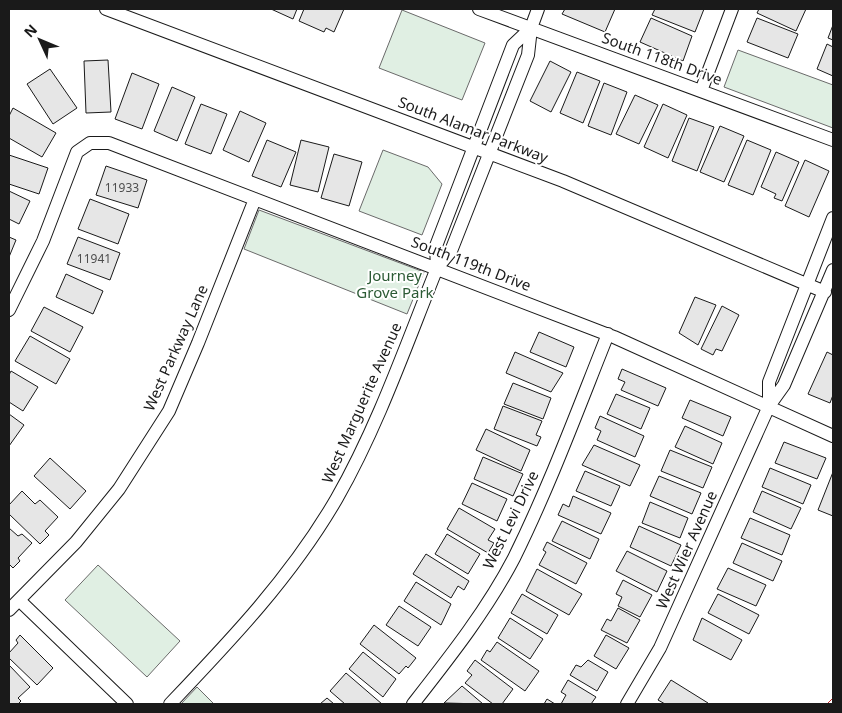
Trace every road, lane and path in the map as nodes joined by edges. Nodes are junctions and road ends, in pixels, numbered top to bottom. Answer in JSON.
{"nodes":[{"id":1,"x":106,"y":9,"type":"edge"},
{"id":2,"x":479,"y":9,"type":"edge"},
{"id":3,"x":538,"y":9,"type":"edge"},
{"id":4,"x":732,"y":9,"type":"edge"},
{"id":5,"x":531,"y":28,"type":"junction"},
{"id":6,"x":701,"y":91,"type":"junction"},
{"id":7,"x":833,"y":140,"type":"edge"},
{"id":8,"x":473,"y":148,"type":"junction"},
{"id":9,"x":491,"y":154,"type":"junction"},
{"id":10,"x":255,"y":199,"type":"junction"},
{"id":11,"x":833,"y":218,"type":"edge"},
{"id":12,"x":438,"y":268,"type":"junction"},
{"id":13,"x":833,"y":270,"type":"edge"},
{"id":14,"x":808,"y":286,"type":"junction"},
{"id":15,"x":824,"y":292,"type":"junction"},
{"id":16,"x":9,"y":310,"type":"edge"},
{"id":17,"x":608,"y":334,"type":"junction"},
{"id":18,"x":770,"y":406,"type":"junction"},
{"id":19,"x":833,"y":436,"type":"edge"},
{"id":20,"x":19,"y":600,"type":"junction"},
{"id":21,"x":9,"y":610,"type":"edge"},
{"id":22,"x":127,"y":704,"type":"edge"},
{"id":23,"x":170,"y":704,"type":"edge"},
{"id":24,"x":413,"y":704,"type":"edge"},
{"id":25,"x":627,"y":704,"type":"edge"}],
"edges":[{"from":1,"to":8,"type":"street","name":"South Alamar Parkway"},
{"from":2,"to":5,"type":"street","name":"South 118th Drive"},
{"from":3,"to":5,"type":"street","name":"West Marguerite Avenue"},
{"from":4,"to":6,"type":"street"},
{"from":5,"to":6,"type":"street","name":"South 118th Drive"},
{"from":5,"to":8,"type":"street","name":"West Marguerite Avenue"},
{"from":5,"to":9,"type":"street","name":"West Marguerite Avenue"},
{"from":6,"to":7,"type":"street","name":"South 118th Drive"},
{"from":8,"to":9,"type":"street","name":"South Alamar Parkway"},
{"from":8,"to":12,"type":"street","name":"West Marguerite Avenue"},
{"from":9,"to":12,"type":"street","name":"West Marguerite Avenue"},
{"from":9,"to":14,"type":"street","name":"South Alamar Parkway"},
{"from":10,"to":12,"type":"street","name":"South 119th Drive"},
{"from":10,"to":16,"type":"street","name":"South 119th Drive"},
{"from":10,"to":20,"type":"street","name":"West Parkway Lane"},
{"from":11,"to":14,"type":"street","name":"West Wier Avenue"},
{"from":12,"to":17,"type":"street","name":"South 119th Drive"},
{"from":12,"to":23,"type":"street","name":"West Marguerite Avenue"},
{"from":13,"to":15,"type":"street","name":"West Wier Avenue"},
{"from":14,"to":15,"type":"street","name":"South Alamar Parkway"},
{"from":14,"to":18,"type":"street","name":"West Wier Avenue"},
{"from":15,"to":18,"type":"street","name":"West Wier Avenue"},
{"from":17,"to":18,"type":"street","name":"South 119th Drive"},
{"from":17,"to":24,"type":"street","name":"West Levi Drive"},
{"from":18,"to":19,"type":"street","name":"South 119th Drive"},
{"from":18,"to":25,"type":"street","name":"West Wier Avenue"},
{"from":20,"to":21,"type":"street","name":"West Parkway Lane"},
{"from":20,"to":22,"type":"street"}]}
